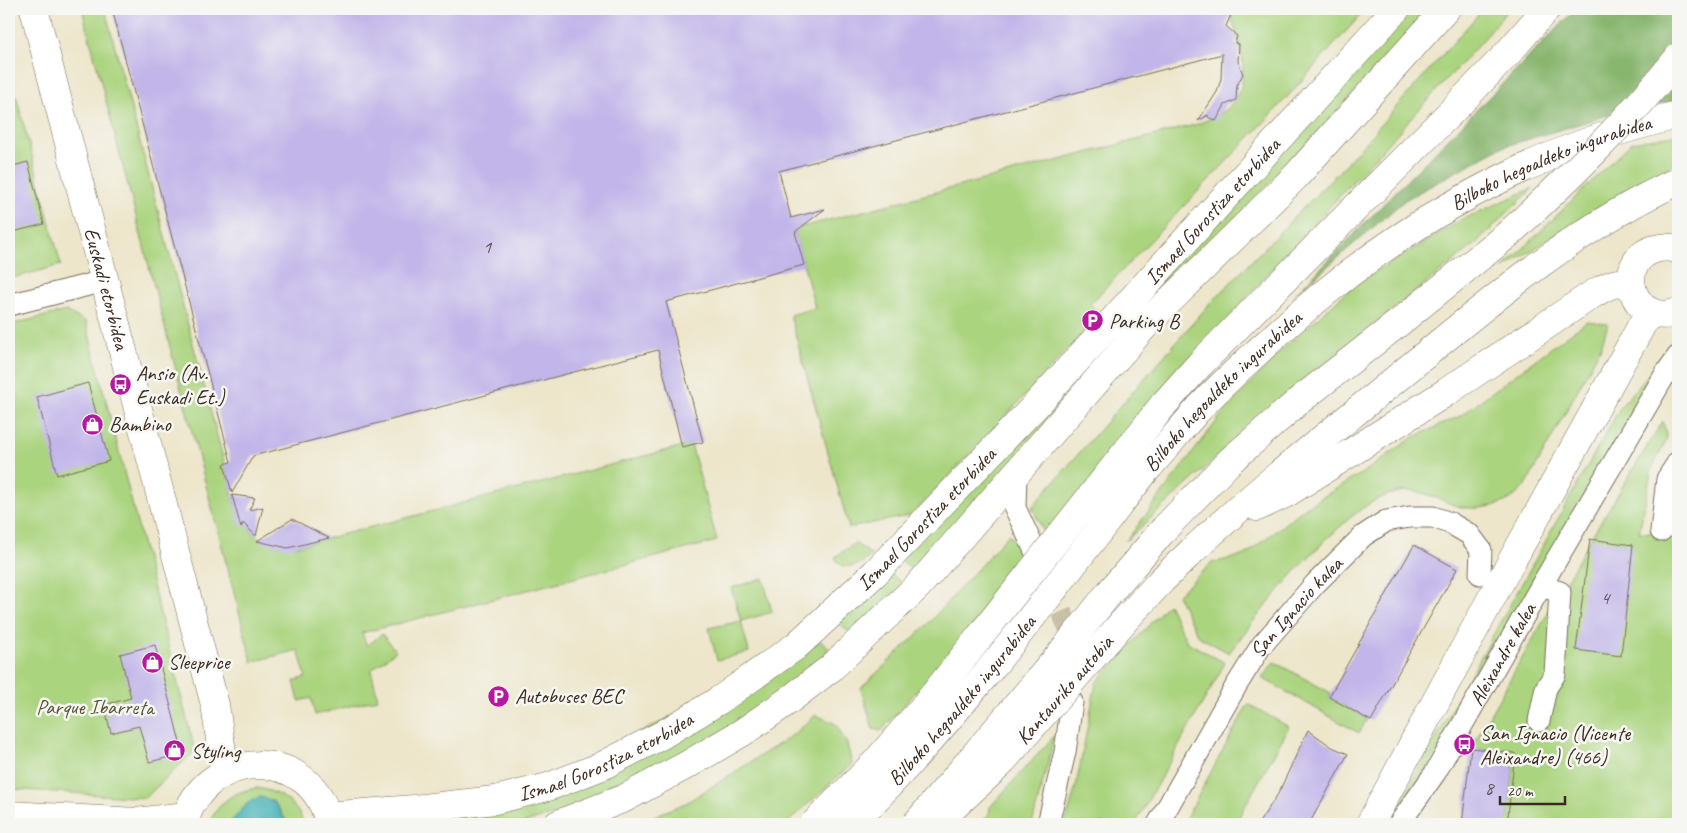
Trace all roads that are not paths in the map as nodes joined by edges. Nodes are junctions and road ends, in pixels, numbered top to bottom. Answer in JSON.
{"nodes":[{"id":1,"x":34,"y":9,"type":"edge"},
{"id":2,"x":1396,"y":9,"type":"edge"},
{"id":3,"x":1446,"y":9,"type":"edge"},
{"id":4,"x":1525,"y":9,"type":"edge"},
{"id":5,"x":1546,"y":9,"type":"edge"},
{"id":6,"x":1678,"y":58,"type":"edge"},
{"id":7,"x":1678,"y":115,"type":"edge"},
{"id":8,"x":1392,"y":171,"type":"junction"},
{"id":9,"x":1678,"y":181,"type":"edge"},
{"id":10,"x":1678,"y":250,"type":"edge"},
{"id":11,"x":104,"y":281,"type":"junction"},
{"id":12,"x":1632,"y":288,"type":"junction"},
{"id":13,"x":9,"y":305,"type":"edge"},
{"id":14,"x":1649,"y":312,"type":"junction"},
{"id":15,"x":1678,"y":312,"type":"edge"},
{"id":16,"x":1678,"y":356,"type":"edge"},
{"id":17,"x":1672,"y":377,"type":"edge"},
{"id":18,"x":1678,"y":462,"type":"edge"},
{"id":19,"x":1016,"y":474,"type":"junction"},
{"id":20,"x":1218,"y":526,"type":"junction"},
{"id":21,"x":1661,"y":531,"type":"dead end"},
{"id":22,"x":1036,"y":553,"type":"tunnel mouth"},
{"id":23,"x":1480,"y":574,"type":"dead end"},
{"id":24,"x":1541,"y":586,"type":"junction"},
{"id":25,"x":1072,"y":702,"type":"dead end"},
{"id":26,"x":1539,"y":721,"type":"dead end"},
{"id":27,"x":226,"y":772,"type":"junction"},
{"id":28,"x":9,"y":815,"type":"edge"},
{"id":29,"x":185,"y":820,"type":"edge"},
{"id":30,"x":328,"y":820,"type":"edge"},
{"id":31,"x":558,"y":824,"type":"edge"},
{"id":32,"x":814,"y":824,"type":"edge"},
{"id":33,"x":851,"y":824,"type":"edge"},
{"id":34,"x":916,"y":824,"type":"edge"},
{"id":35,"x":934,"y":824,"type":"edge"},
{"id":36,"x":1048,"y":824,"type":"edge"},
{"id":37,"x":1158,"y":824,"type":"edge"},
{"id":38,"x":1370,"y":824,"type":"edge"},
{"id":39,"x":1399,"y":824,"type":"edge"}],
"edges":[{"from":1,"to":11,"type":"main road","name":"Euskadi etorbidea"},
{"from":2,"to":30,"type":"main road","name":"Ismael Gorostiza etorbidea"},
{"from":3,"to":19,"type":"main road","name":"Ismael Gorostiza etorbidea"},
{"from":4,"to":8,"type":"main road"},
{"from":5,"to":8,"type":"main road"},
{"from":6,"to":34,"type":"main road","bridge":true},
{"from":7,"to":33,"type":"main road","name":"Bilboko hegoaldeko ingurabidea","bridge":true},
{"from":8,"to":32,"type":"main road","bridge":true},
{"from":9,"to":20,"type":"main road"},
{"from":10,"to":12,"type":"main road"},
{"from":11,"to":13,"type":"street"},
{"from":11,"to":27,"type":"main road","name":"Euskadi etorbidea"},
{"from":12,"to":14,"type":"main road"},
{"from":12,"to":20,"type":"main road"},
{"from":14,"to":15,"type":"main road"},
{"from":14,"to":38,"type":"main road"},
{"from":16,"to":17,"type":"street","name":"Aleixandre kalea"},
{"from":17,"to":24,"type":"street","name":"Aleixandre kalea"},
{"from":18,"to":21,"type":"street"},
{"from":19,"to":22,"type":"street"},
{"from":19,"to":31,"type":"main road","name":"Ismael Gorostiza etorbidea"},
{"from":20,"to":35,"type":"main road","name":"Kantauriko autobia","bridge":true},
{"from":23,"to":37,"type":"street","name":"San Ignacio kalea"},
{"from":24,"to":26,"type":"street","name":"Aleixandre kalea"},
{"from":24,"to":39,"type":"street","name":"Aleixandre kalea"},
{"from":25,"to":36,"type":"street"},
{"from":27,"to":29,"type":"main road"},
{"from":27,"to":30,"type":"main road"},
{"from":28,"to":29,"type":"main road"}]}
